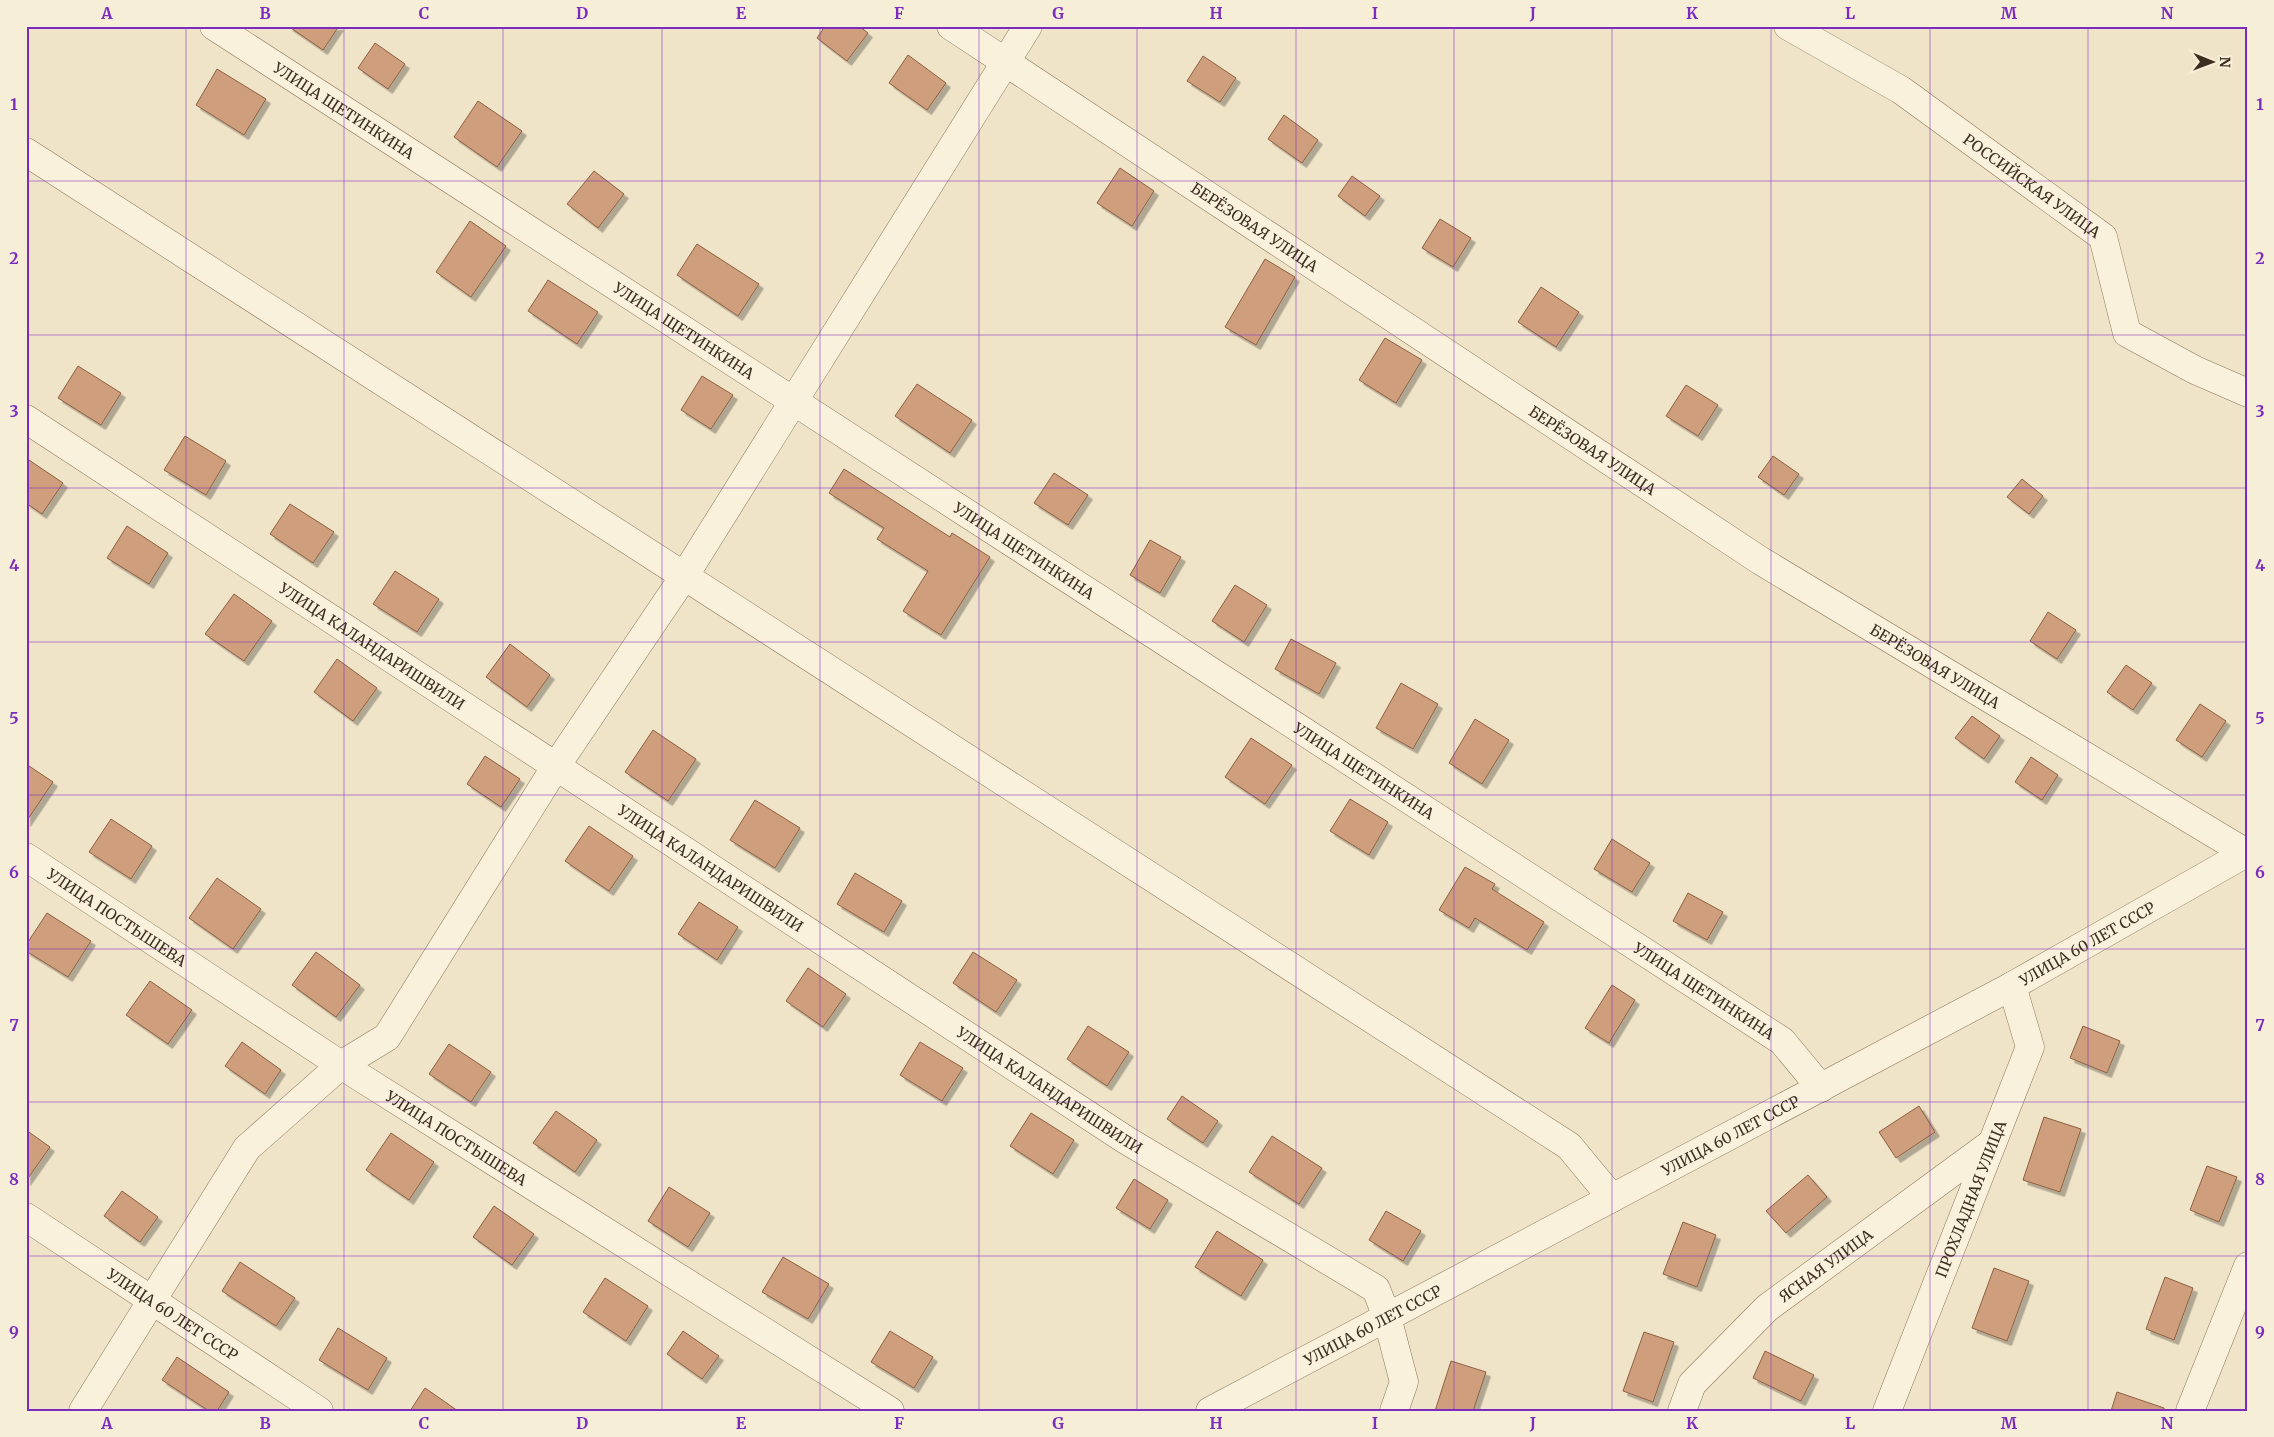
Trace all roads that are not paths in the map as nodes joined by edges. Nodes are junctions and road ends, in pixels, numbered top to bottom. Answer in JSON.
{"nodes":[{"id":1,"x":214,"y":26,"type":"edge"},
{"id":2,"x":951,"y":26,"type":"edge"},
{"id":3,"x":1028,"y":26,"type":"edge"},
{"id":4,"x":1788,"y":26,"type":"edge"},
{"id":5,"x":1006,"y":62,"type":"junction"},
{"id":6,"x":26,"y":152,"type":"edge"},
{"id":7,"x":2248,"y":393,"type":"edge"},
{"id":8,"x":792,"y":401,"type":"junction"},
{"id":9,"x":26,"y":420,"type":"edge"},
{"id":10,"x":685,"y":575,"type":"junction"},
{"id":11,"x":556,"y":766,"type":"junction"},
{"id":12,"x":2247,"y":853,"type":"edge"},
{"id":13,"x":26,"y":857,"type":"edge"},
{"id":14,"x":2012,"y":986,"type":"junction"},
{"id":15,"x":341,"y":1065,"type":"junction"},
{"id":16,"x":1821,"y":1088,"type":"junction"},
{"id":17,"x":1992,"y":1143,"type":"junction"},
{"id":18,"x":1612,"y":1198,"type":"junction"},
{"id":19,"x":26,"y":1217,"type":"edge"},
{"id":20,"x":2248,"y":1266,"type":"edge"},
{"id":21,"x":151,"y":1299,"type":"junction"},
{"id":22,"x":1387,"y":1317,"type":"junction"},
{"id":23,"x":83,"y":1411,"type":"edge"},
{"id":24,"x":319,"y":1411,"type":"edge"},
{"id":25,"x":890,"y":1411,"type":"edge"},
{"id":26,"x":1210,"y":1411,"type":"edge"},
{"id":27,"x":1394,"y":1411,"type":"edge"},
{"id":28,"x":1682,"y":1411,"type":"edge"},
{"id":29,"x":1887,"y":1411,"type":"edge"},
{"id":30,"x":2190,"y":1411,"type":"edge"}],
"edges":[{"from":1,"to":8,"type":"street","name":"УЛИЦА ЩЕТИНКИНА"},
{"from":2,"to":5,"type":"street","name":"БЕРЁЗОВАЯ УЛИЦА"},
{"from":3,"to":5,"type":"street"},
{"from":4,"to":7,"type":"street","name":"РОССИЙСКАЯ УЛИЦА"},
{"from":5,"to":8,"type":"street"},
{"from":5,"to":12,"type":"street","name":"БЕРЁЗОВАЯ УЛИЦА"},
{"from":6,"to":10,"type":"street"},
{"from":8,"to":10,"type":"street"},
{"from":8,"to":16,"type":"street","name":"УЛИЦА ЩЕТИНКИНА"},
{"from":9,"to":11,"type":"street","name":"УЛИЦА КАЛАНДАРИШВИЛИ"},
{"from":10,"to":11,"type":"street"},
{"from":10,"to":18,"type":"street"},
{"from":11,"to":15,"type":"street"},
{"from":11,"to":22,"type":"street","name":"УЛИЦА КАЛАНДАРИШВИЛИ"},
{"from":12,"to":14,"type":"street","name":"УЛИЦА 60 ЛЕТ СССР"},
{"from":13,"to":15,"type":"street","name":"УЛИЦА ПОСТЫШЕВА"},
{"from":14,"to":16,"type":"street","name":"УЛИЦА 60 ЛЕТ СССР"},
{"from":14,"to":17,"type":"street","name":"ПРОХЛАДНАЯ УЛИЦА"},
{"from":15,"to":21,"type":"street"},
{"from":15,"to":25,"type":"street","name":"УЛИЦА ПОСТЫШЕВА"},
{"from":16,"to":18,"type":"street","name":"УЛИЦА 60 ЛЕТ СССР"},
{"from":17,"to":28,"type":"street","name":"ЯСНАЯ УЛИЦА"},
{"from":17,"to":29,"type":"street","name":"ПРОХЛАДНАЯ УЛИЦА"},
{"from":18,"to":22,"type":"street","name":"УЛИЦА 60 ЛЕТ СССР"},
{"from":19,"to":21,"type":"street","name":"УЛИЦА 60 ЛЕТ СССР"},
{"from":20,"to":30,"type":"street"},
{"from":21,"to":23,"type":"street"},
{"from":21,"to":24,"type":"street","name":"УЛИЦА 60 ЛЕТ СССР"},
{"from":22,"to":26,"type":"street","name":"УЛИЦА 60 ЛЕТ СССР"},
{"from":22,"to":27,"type":"street","name":"УЛИЦА КАЛАНДАРИШВИЛИ"}]}
